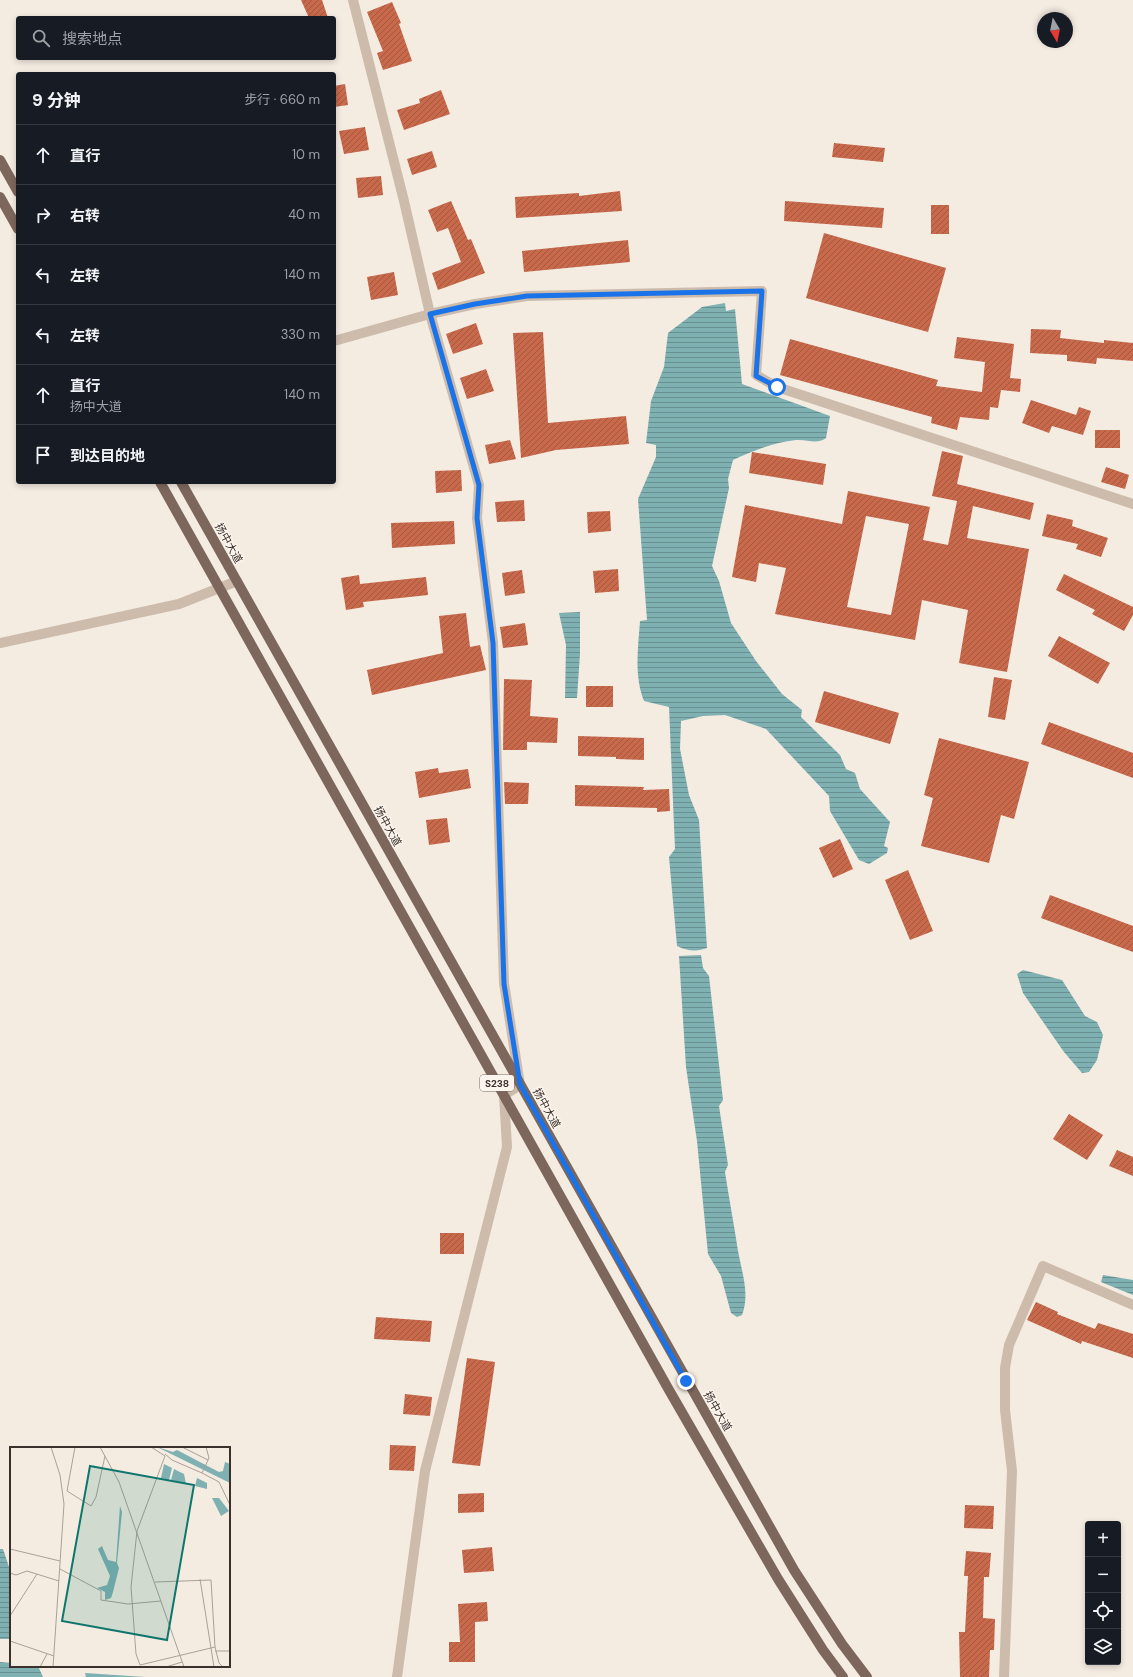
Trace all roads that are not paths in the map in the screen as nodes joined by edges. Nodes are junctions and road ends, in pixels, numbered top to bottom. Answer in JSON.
{"nodes":[{"id":1,"x":353,"y":0,"type":"edge"},
{"id":2,"x":0,"y":160,"type":"edge"},
{"id":3,"x":16,"y":188,"type":"edge"},
{"id":4,"x":0,"y":197,"type":"edge"},
{"id":5,"x":16,"y":225,"type":"edge"},
{"id":6,"x":430,"y":314,"type":"junction"},
{"id":7,"x":336,"y":340,"type":"edge"},
{"id":8,"x":161,"y":484,"type":"edge"},
{"id":9,"x":182,"y":484,"type":"edge"},
{"id":10,"x":1133,"y":504,"type":"edge"},
{"id":11,"x":237,"y":581,"type":"junction"},
{"id":12,"x":219,"y":588,"type":"junction"},
{"id":13,"x":0,"y":643,"type":"edge"},
{"id":14,"x":520,"y":1084,"type":"junction"},
{"id":15,"x":504,"y":1096,"type":"junction"},
{"id":16,"x":1133,"y":1304,"type":"edge"},
{"id":17,"x":397,"y":1677,"type":"edge"},
{"id":18,"x":844,"y":1677,"type":"edge"},
{"id":19,"x":867,"y":1677,"type":"edge"},
{"id":20,"x":1004,"y":1677,"type":"edge"}],
"edges":[{"from":1,"to":6,"type":"street"},
{"from":2,"to":3,"type":"main road"},
{"from":4,"to":5,"type":"main road"},
{"from":6,"to":7,"type":"street"},
{"from":6,"to":10,"type":"street"},
{"from":6,"to":14,"type":"street"},
{"from":8,"to":12,"type":"main road","number":"S238"},
{"from":9,"to":11,"type":"main road","name":"扬中大道","number":"S238"},
{"from":11,"to":12,"type":"street"},
{"from":11,"to":14,"type":"main road","name":"扬中大道","number":"S238"},
{"from":12,"to":13,"type":"street"},
{"from":12,"to":15,"type":"main road","number":"S238"},
{"from":14,"to":15,"type":"street"},
{"from":14,"to":19,"type":"main road","name":"扬中大道","number":"S238"},
{"from":15,"to":17,"type":"street"},
{"from":15,"to":18,"type":"main road","number":"S238"},
{"from":16,"to":20,"type":"street"}]}
